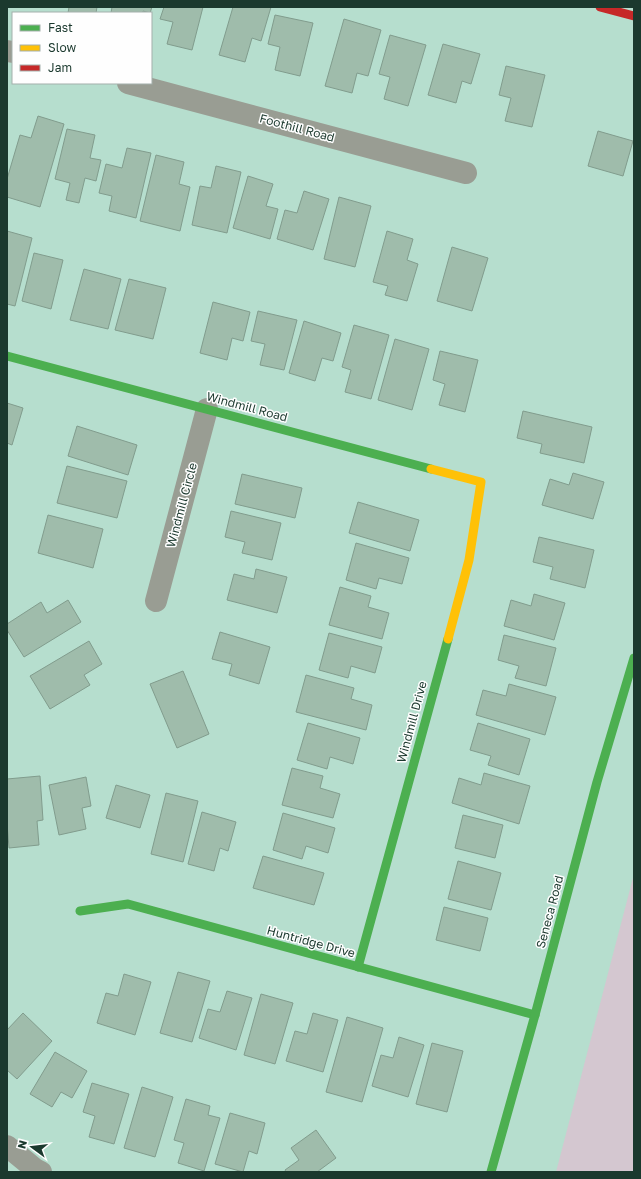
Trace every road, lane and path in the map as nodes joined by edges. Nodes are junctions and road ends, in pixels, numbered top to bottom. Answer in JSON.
{"nodes":[{"id":1,"x":600,"y":7,"type":"edge"},
{"id":2,"x":634,"y":16,"type":"edge"},
{"id":3,"x":132,"y":84,"type":"edge"},
{"id":4,"x":466,"y":173,"type":"dead end"},
{"id":5,"x":7,"y":356,"type":"edge"},
{"id":6,"x":207,"y":409,"type":"junction"},
{"id":7,"x":481,"y":482,"type":"joint"},
{"id":8,"x":156,"y":601,"type":"dead end"},
{"id":9,"x":634,"y":658,"type":"edge"},
{"id":10,"x":80,"y":911,"type":"dead end"},
{"id":11,"x":358,"y":967,"type":"junction"},
{"id":12,"x":535,"y":1015,"type":"junction"},
{"id":13,"x":7,"y":1146,"type":"edge"},
{"id":14,"x":41,"y":1172,"type":"edge"},
{"id":15,"x":491,"y":1172,"type":"edge"}],
"edges":[{"from":1,"to":2,"type":"street"},
{"from":3,"to":4,"type":"street","name":"Foothill Road"},
{"from":5,"to":6,"type":"street","name":"Windmill Road"},
{"from":6,"to":7,"type":"street","name":"Windmill Road"},
{"from":6,"to":8,"type":"street","name":"Windmill Circle"},
{"from":7,"to":11,"type":"street","name":"Windmill Drive"},
{"from":9,"to":12,"type":"street","name":"Seneca Road"},
{"from":10,"to":11,"type":"street","name":"Huntridge Drive"},
{"from":11,"to":12,"type":"street","name":"Huntridge Drive"},
{"from":12,"to":15,"type":"street","name":"Seneca Road"},
{"from":13,"to":14,"type":"street"}]}
